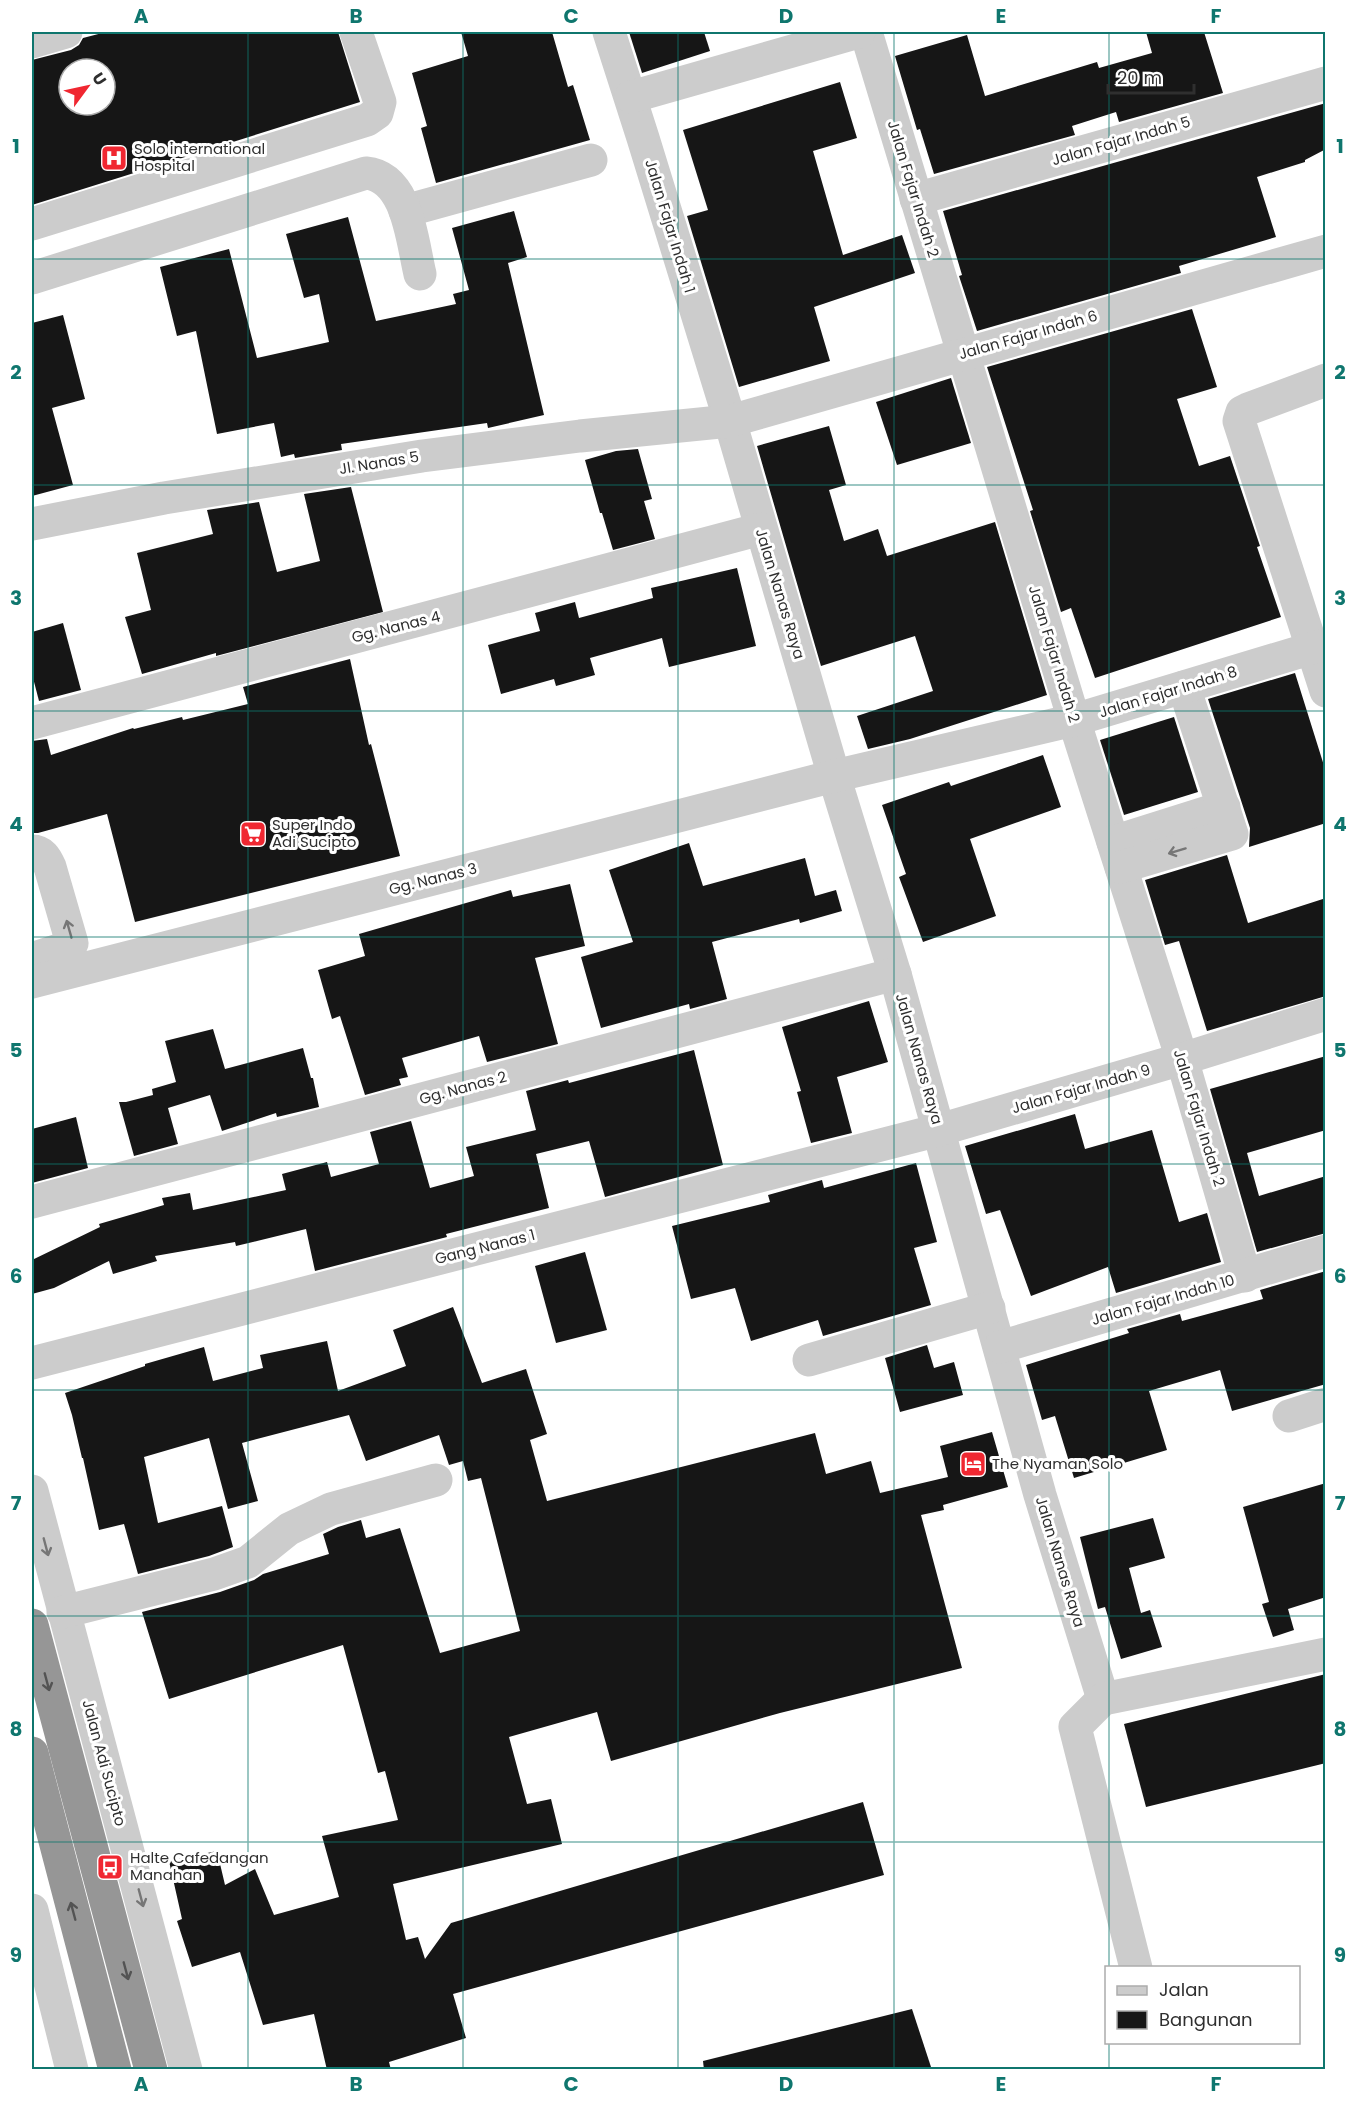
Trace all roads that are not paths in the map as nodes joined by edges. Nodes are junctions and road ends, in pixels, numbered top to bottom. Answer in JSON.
{"nodes":[{"id":1,"x":66,"y":32,"type":"edge"},
{"id":2,"x":356,"y":32,"type":"edge"},
{"id":3,"x":609,"y":32,"type":"edge"},
{"id":4,"x":859,"y":32,"type":"edge"},
{"id":5,"x":866,"y":32,"type":"edge"},
{"id":6,"x":32,"y":42,"type":"edge"},
{"id":7,"x":1326,"y":84,"type":"edge"},
{"id":8,"x":631,"y":97,"type":"junction"},
{"id":9,"x":591,"y":160,"type":"dead end"},
{"id":10,"x":916,"y":199,"type":"junction"},
{"id":11,"x":405,"y":212,"type":"junction"},
{"id":12,"x":32,"y":224,"type":"edge"},
{"id":13,"x":1326,"y":251,"type":"edge"},
{"id":14,"x":420,"y":274,"type":"dead end"},
{"id":15,"x":32,"y":278,"type":"edge"},
{"id":16,"x":964,"y":354,"type":"junction"},
{"id":17,"x":1326,"y":380,"type":"edge"},
{"id":18,"x":730,"y":421,"type":"junction"},
{"id":19,"x":32,"y":524,"type":"edge"},
{"id":20,"x":761,"y":529,"type":"junction"},
{"id":21,"x":1319,"y":647,"type":"edge"},
{"id":22,"x":1184,"y":687,"type":"junction"},
{"id":23,"x":1326,"y":691,"type":"edge"},
{"id":24,"x":1074,"y":720,"type":"junction"},
{"id":25,"x":32,"y":723,"type":"edge"},
{"id":26,"x":834,"y":776,"type":"junction"},
{"id":27,"x":32,"y":851,"type":"edge"},
{"id":28,"x":1117,"y":855,"type":"junction"},
{"id":29,"x":32,"y":958,"type":"edge"},
{"id":30,"x":895,"y":974,"type":"junction"},
{"id":31,"x":32,"y":982,"type":"edge"},
{"id":32,"x":1326,"y":1014,"type":"edge"},
{"id":33,"x":1182,"y":1059,"type":"junction"},
{"id":34,"x":939,"y":1130,"type":"junction"},
{"id":35,"x":32,"y":1202,"type":"edge"},
{"id":36,"x":1326,"y":1251,"type":"edge"},
{"id":37,"x":1245,"y":1276,"type":"junction"},
{"id":38,"x":989,"y":1308,"type":"junction"},
{"id":39,"x":1000,"y":1347,"type":"junction"},
{"id":40,"x":808,"y":1360,"type":"dead end"},
{"id":41,"x":32,"y":1363,"type":"edge"},
{"id":42,"x":1326,"y":1404,"type":"edge"},
{"id":43,"x":1289,"y":1416,"type":"dead end"},
{"id":44,"x":436,"y":1480,"type":"dead end"},
{"id":45,"x":32,"y":1491,"type":"edge"},
{"id":46,"x":63,"y":1612,"type":"junction"},
{"id":47,"x":32,"y":1625,"type":"edge"},
{"id":48,"x":1326,"y":1654,"type":"edge"},
{"id":49,"x":1103,"y":1700,"type":"junction"},
{"id":50,"x":34,"y":1771,"type":"edge"},
{"id":51,"x":32,"y":1910,"type":"edge"},
{"id":52,"x":1135,"y":1966,"type":"edge"},
{"id":53,"x":94,"y":1993,"type":"junction"},
{"id":54,"x":55,"y":2002,"type":"junction"},
{"id":55,"x":72,"y":2070,"type":"edge"},
{"id":56,"x":115,"y":2070,"type":"edge"},
{"id":57,"x":151,"y":2070,"type":"edge"},
{"id":58,"x":186,"y":2070,"type":"edge"}],
"edges":[{"from":1,"to":6,"type":"street"},
{"from":2,"to":12,"type":"street"},
{"from":3,"to":8,"type":"street","name":"Jalan Fajar Indah 1"},
{"from":4,"to":8,"type":"street"},
{"from":5,"to":10,"type":"street","name":"Jalan Fajar Indah 2"},
{"from":7,"to":10,"type":"street","name":"Jalan Fajar Indah 5"},
{"from":8,"to":18,"type":"street","name":"Jalan Fajar Indah 1"},
{"from":9,"to":11,"type":"street"},
{"from":10,"to":16,"type":"street","name":"Jalan Fajar Indah 2"},
{"from":11,"to":14,"type":"street"},
{"from":11,"to":15,"type":"street"},
{"from":13,"to":16,"type":"street","name":"Jalan Fajar Indah 6"},
{"from":16,"to":18,"type":"street","name":"Jalan Fajar Indah 6"},
{"from":16,"to":24,"type":"street","name":"Jalan Fajar Indah 2"},
{"from":17,"to":21,"type":"street"},
{"from":18,"to":19,"type":"street","name":"Jl. Nanas 5"},
{"from":18,"to":20,"type":"street","name":"Jalan Nanas Raya"},
{"from":20,"to":25,"type":"street","name":"Gg. Nanas 4"},
{"from":20,"to":26,"type":"street","name":"Jalan Nanas Raya"},
{"from":21,"to":22,"type":"street","name":"Jalan Fajar Indah 8"},
{"from":21,"to":23,"type":"street"},
{"from":22,"to":24,"type":"street","name":"Jalan Fajar Indah 8"},
{"from":22,"to":28,"type":"street"},
{"from":24,"to":26,"type":"street","name":"Jalan Fajar Indah 8"},
{"from":24,"to":28,"type":"street","name":"Jalan Fajar Indah 2"},
{"from":26,"to":30,"type":"street","name":"Jalan Nanas Raya"},
{"from":26,"to":31,"type":"street","name":"Gg. Nanas 3"},
{"from":29,"to":27,"type":"street","one_way":true},
{"from":28,"to":33,"type":"street","name":"Jalan Fajar Indah 2"},
{"from":30,"to":34,"type":"street","name":"Jalan Nanas Raya"},
{"from":30,"to":35,"type":"street","name":"Gg. Nanas 2"},
{"from":32,"to":33,"type":"street","name":"Jalan Fajar Indah 9"},
{"from":33,"to":34,"type":"street","name":"Jalan Fajar Indah 9"},
{"from":33,"to":37,"type":"street","name":"Jalan Fajar Indah 2"},
{"from":34,"to":38,"type":"street","name":"Jalan Nanas Raya"},
{"from":34,"to":41,"type":"street","name":"Gang Nanas 1"},
{"from":36,"to":37,"type":"street","name":"Jalan Fajar Indah 10"},
{"from":37,"to":39,"type":"street","name":"Jalan Fajar Indah 10"},
{"from":38,"to":39,"type":"street","name":"Jalan Nanas Raya"},
{"from":38,"to":40,"type":"street"},
{"from":39,"to":49,"type":"street","name":"Jalan Nanas Raya"},
{"from":42,"to":43,"type":"street"},
{"from":44,"to":46,"type":"street"},
{"from":45,"to":46,"type":"street","name":"Jalan Adi Sucipto","one_way":true},
{"from":46,"to":58,"type":"street","name":"Jalan Adi Sucipto","one_way":true},
{"from":47,"to":57,"type":"highway","one_way":true},
{"from":48,"to":49,"type":"street"},
{"from":49,"to":52,"type":"street"},
{"from":53,"to":50,"type":"highway","one_way":true},
{"from":51,"to":54,"type":"street"},
{"from":53,"to":54,"type":"street"},
{"from":53,"to":56,"type":"highway"},
{"from":54,"to":55,"type":"street"}]}
